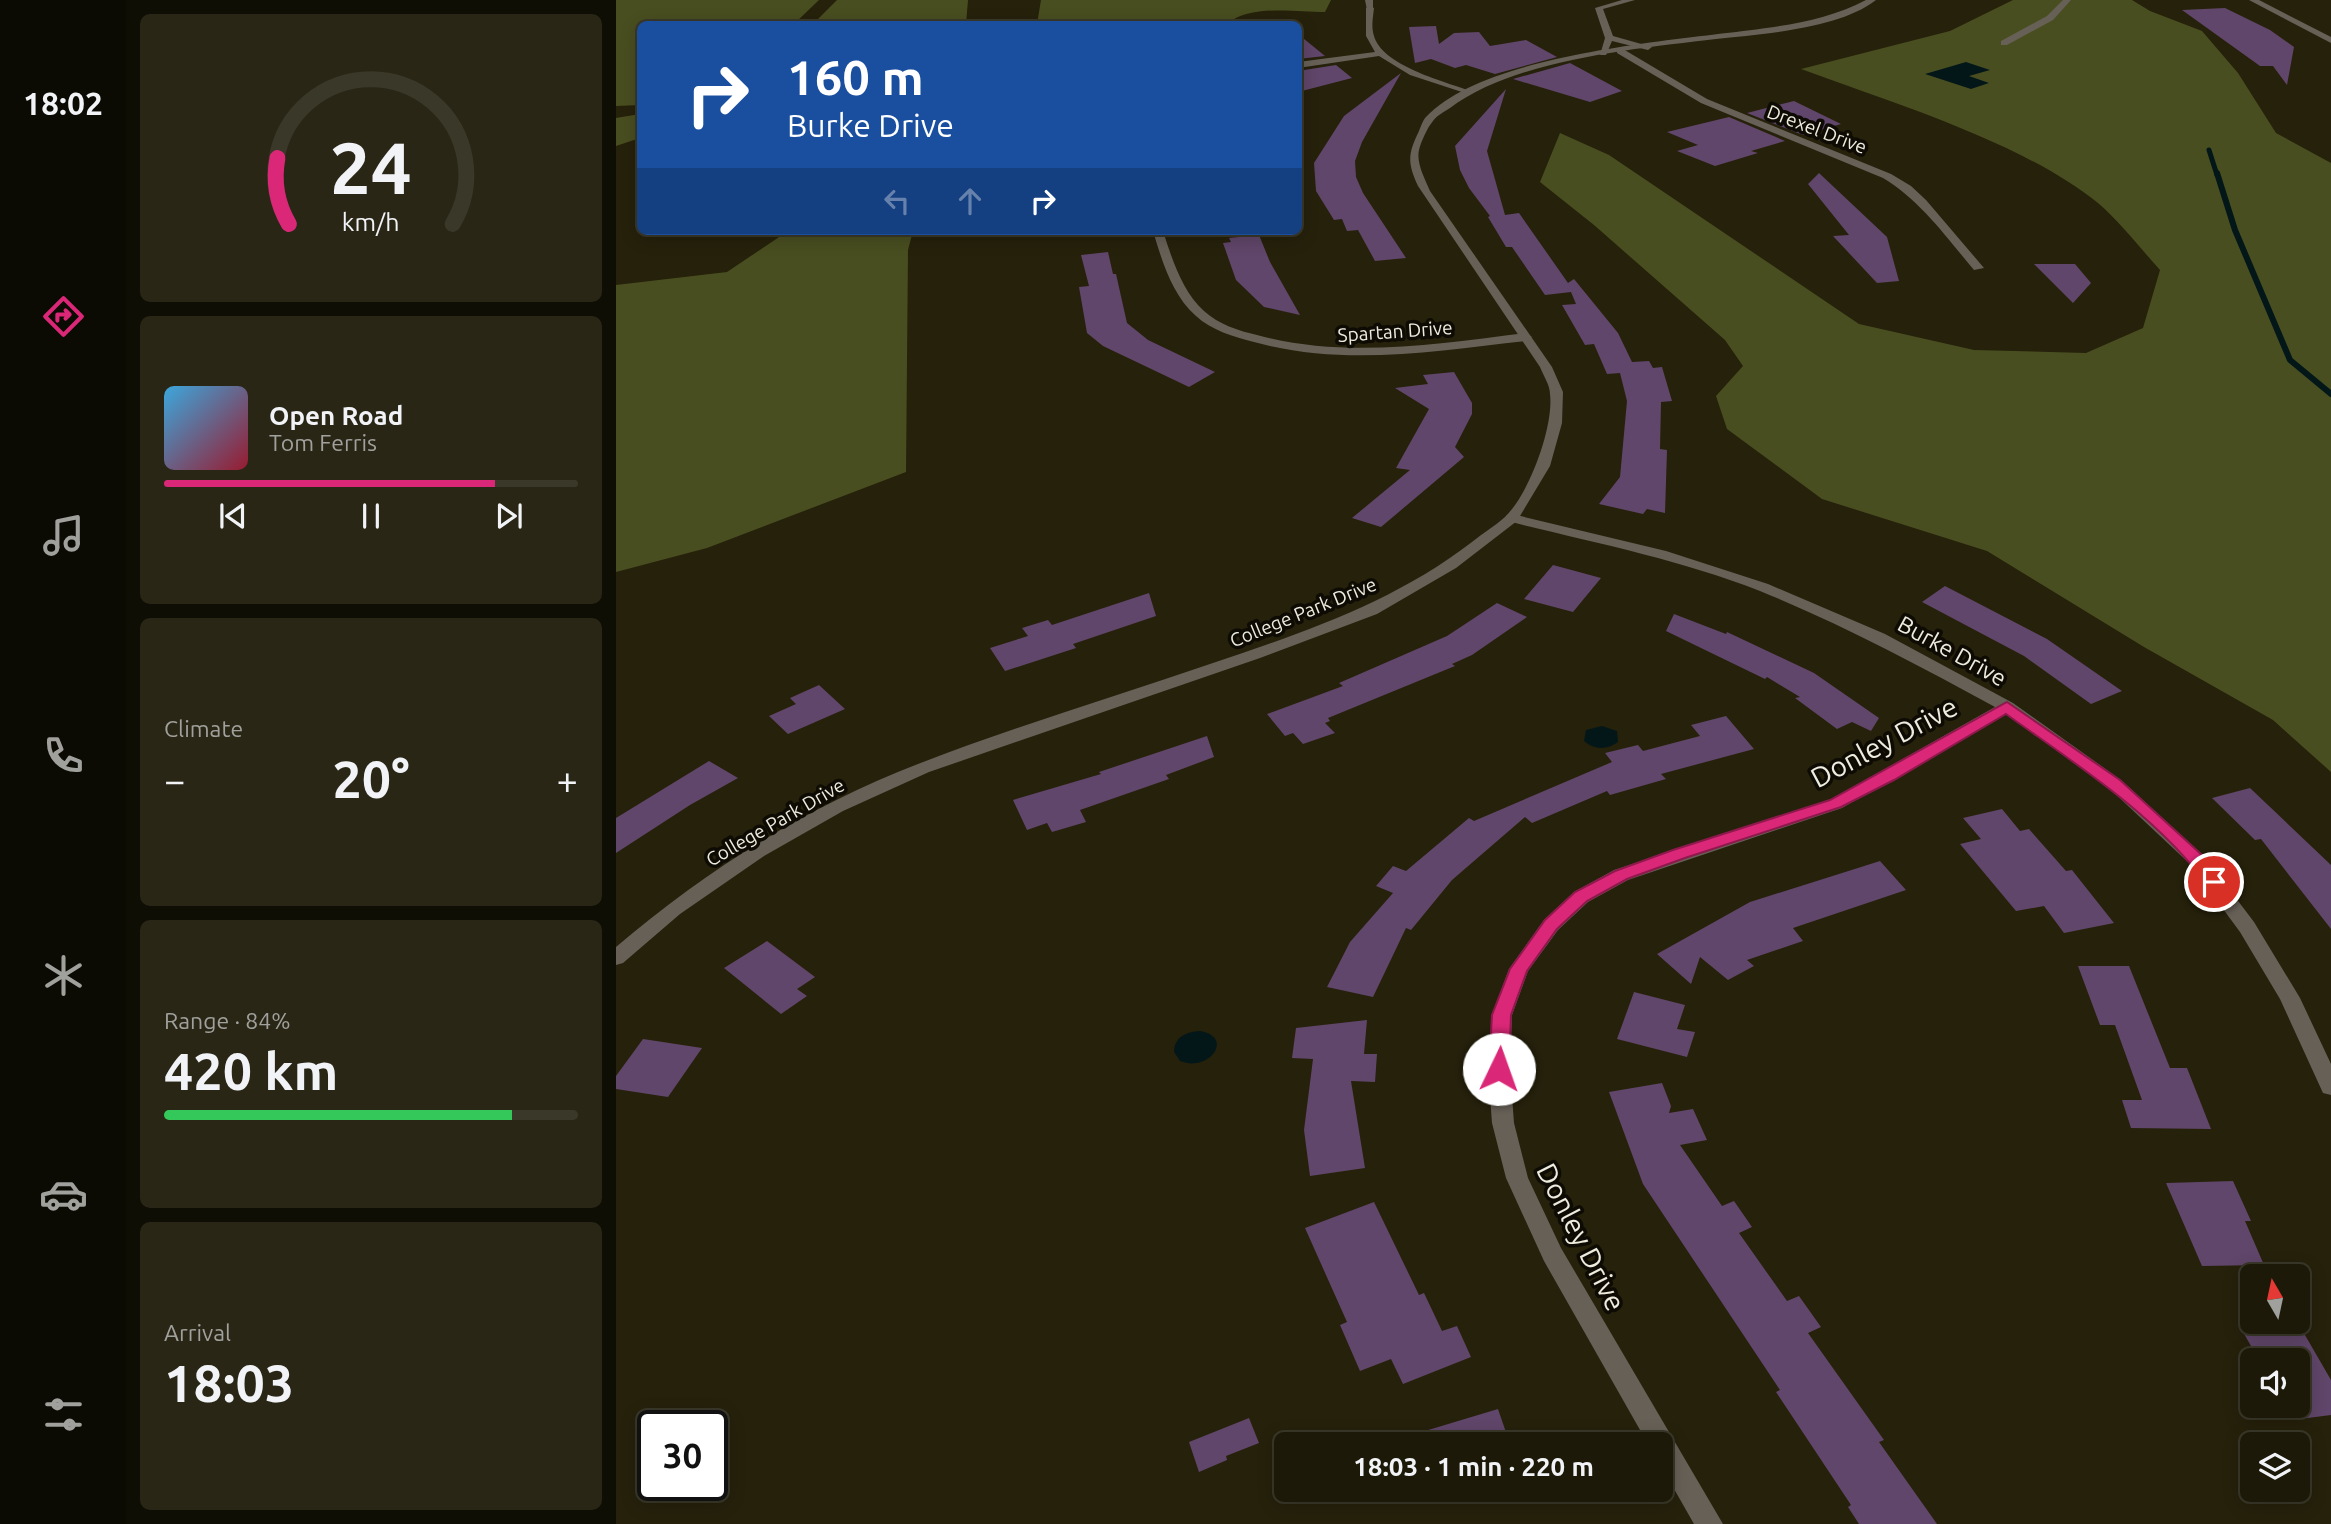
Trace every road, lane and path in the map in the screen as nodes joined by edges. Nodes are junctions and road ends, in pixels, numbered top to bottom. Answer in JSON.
{"nodes":[{"id":1,"x":1631,"y":0,"type":"edge"},
{"id":2,"x":1872,"y":0,"type":"edge"},
{"id":3,"x":2067,"y":0,"type":"edge"},
{"id":4,"x":2253,"y":0,"type":"edge"},
{"id":5,"x":1370,"y":4,"type":"edge"},
{"id":6,"x":1609,"y":38,"type":"junction"},
{"id":7,"x":2331,"y":40,"type":"edge"},
{"id":8,"x":2004,"y":43,"type":"dead end"},
{"id":9,"x":1647,"y":47,"type":"junction"},
{"id":10,"x":1620,"y":51,"type":"junction"},
{"id":11,"x":1603,"y":53,"type":"junction"},
{"id":12,"x":1382,"y":54,"type":"junction"},
{"id":13,"x":1302,"y":64,"type":"edge"},
{"id":14,"x":1465,"y":92,"type":"junction"},
{"id":15,"x":1160,"y":235,"type":"edge"},
{"id":16,"x":1978,"y":268,"type":"dead end"},
{"id":17,"x":1526,"y":337,"type":"junction"},
{"id":18,"x":1511,"y":518,"type":"junction"},
{"id":19,"x":2007,"y":707,"type":"junction"},
{"id":20,"x":616,"y":958,"type":"edge"},
{"id":21,"x":2331,"y":1087,"type":"edge"},
{"id":22,"x":1709,"y":1524,"type":"edge"}],
"edges":[{"from":1,"to":6,"type":"street"},
{"from":2,"to":9,"type":"street","name":"College Park Drive"},
{"from":3,"to":8,"type":"street"},
{"from":4,"to":7,"type":"street"},
{"from":5,"to":12,"type":"street"},
{"from":6,"to":9,"type":"street"},
{"from":6,"to":11,"type":"street"},
{"from":9,"to":10,"type":"street","name":"College Park Drive"},
{"from":10,"to":11,"type":"street","name":"College Park Drive"},
{"from":10,"to":16,"type":"street","name":"Drexel Drive"},
{"from":11,"to":14,"type":"street","name":"College Park Drive"},
{"from":12,"to":13,"type":"street"},
{"from":12,"to":14,"type":"street"},
{"from":14,"to":17,"type":"street","name":"College Park Drive"},
{"from":15,"to":17,"type":"street","name":"Spartan Drive"},
{"from":17,"to":18,"type":"street","name":"College Park Drive"},
{"from":18,"to":19,"type":"street","name":"Burke Drive"},
{"from":18,"to":20,"type":"street","name":"College Park Drive"},
{"from":19,"to":21,"type":"street","name":"Burke Drive"},
{"from":19,"to":22,"type":"street","name":"Donley Drive"}]}
